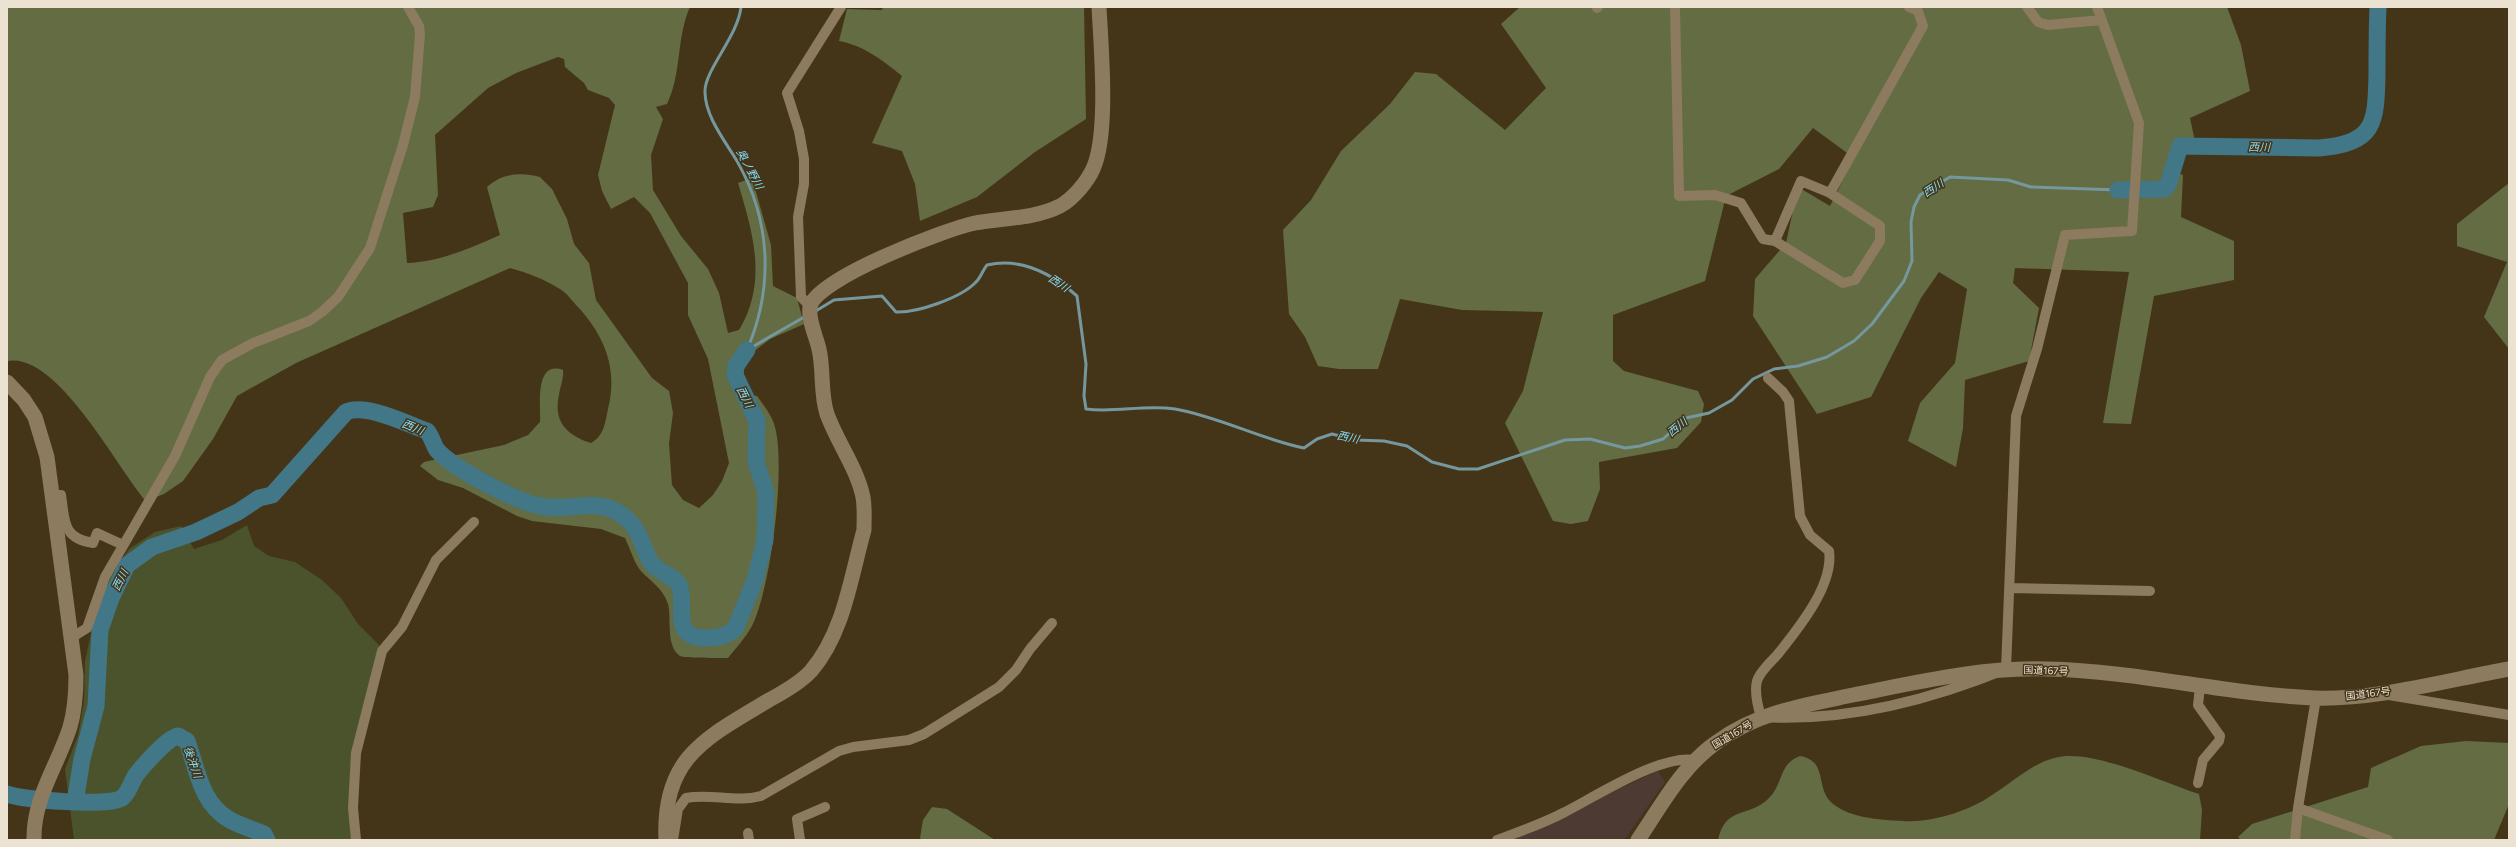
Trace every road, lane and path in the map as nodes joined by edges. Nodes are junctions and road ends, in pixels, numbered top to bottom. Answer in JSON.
{"nodes":[{"id":1,"x":408,"y":7,"type":"edge"},
{"id":2,"x":842,"y":7,"type":"edge"},
{"id":3,"x":1100,"y":7,"type":"edge"},
{"id":4,"x":1675,"y":7,"type":"edge"},
{"id":5,"x":1909,"y":7,"type":"edge"},
{"id":6,"x":2027,"y":7,"type":"edge"},
{"id":7,"x":2097,"y":7,"type":"edge"},
{"id":8,"x":2101,"y":20,"type":"junction"},
{"id":9,"x":1830,"y":193,"type":"junction"},
{"id":10,"x":1775,"y":241,"type":"junction"},
{"id":11,"x":810,"y":306,"type":"junction"},
{"id":12,"x":1768,"y":378,"type":"dead end"},
{"id":13,"x":7,"y":382,"type":"edge"},
{"id":14,"x":52,"y":495,"type":"junction"},
{"id":15,"x":474,"y":522,"type":"dead end"},
{"id":16,"x":123,"y":545,"type":"junction"},
{"id":17,"x":2010,"y":588,"type":"junction"},
{"id":18,"x":2150,"y":591,"type":"dead end"},
{"id":19,"x":1052,"y":623,"type":"dead end"},
{"id":20,"x":71,"y":638,"type":"junction"},
{"id":21,"x":2006,"y":669,"type":"junction"},
{"id":22,"x":2509,"y":669,"type":"edge"},
{"id":23,"x":2200,"y":686,"type":"junction"},
{"id":24,"x":2377,"y":693,"type":"junction"},
{"id":25,"x":2316,"y":698,"type":"junction"},
{"id":26,"x":2509,"y":714,"type":"edge"},
{"id":27,"x":1761,"y":718,"type":"junction"},
{"id":28,"x":1695,"y":760,"type":"junction"},
{"id":29,"x":2198,"y":783,"type":"dead end"},
{"id":30,"x":825,"y":807,"type":"dead end"},
{"id":31,"x":2298,"y":808,"type":"junction"},
{"id":32,"x":34,"y":840,"type":"edge"},
{"id":33,"x":356,"y":840,"type":"edge"},
{"id":34,"x":666,"y":840,"type":"edge"},
{"id":35,"x":673,"y":840,"type":"edge"},
{"id":36,"x":800,"y":840,"type":"edge"},
{"id":37,"x":1497,"y":840,"type":"edge"},
{"id":38,"x":1638,"y":840,"type":"edge"},
{"id":39,"x":2295,"y":840,"type":"edge"},
{"id":40,"x":2388,"y":840,"type":"edge"}],
"edges":[{"from":1,"to":16,"type":"street"},
{"from":2,"to":11,"type":"street"},
{"from":3,"to":11,"type":"street"},
{"from":4,"to":10,"type":"street"},
{"from":5,"to":9,"type":"street"},
{"from":6,"to":8,"type":"street"},
{"from":7,"to":8,"type":"street"},
{"from":8,"to":17,"type":"street"},
{"from":9,"to":10,"type":"street"},
{"from":9,"to":10,"type":"street"},
{"from":11,"to":34,"type":"street"},
{"from":12,"to":27,"type":"street"},
{"from":13,"to":14,"type":"street"},
{"from":14,"to":16,"type":"street"},
{"from":14,"to":20,"type":"street"},
{"from":15,"to":33,"type":"street"},
{"from":16,"to":20,"type":"street"},
{"from":17,"to":18,"type":"street"},
{"from":17,"to":21,"type":"street"},
{"from":19,"to":35,"type":"street"},
{"from":20,"to":32,"type":"street"},
{"from":21,"to":23,"type":"street","name":"国道167号"},
{"from":21,"to":27,"type":"street","name":"国道167号"},
{"from":22,"to":24,"type":"street","name":"国道167号"},
{"from":23,"to":25,"type":"street","name":"国道167号"},
{"from":23,"to":29,"type":"street"},
{"from":24,"to":25,"type":"street","name":"国道167号"},
{"from":24,"to":26,"type":"street"},
{"from":25,"to":31,"type":"street"},
{"from":27,"to":28,"type":"street","name":"国道167号"},
{"from":28,"to":37,"type":"street"},
{"from":28,"to":38,"type":"street","name":"国道167号"},
{"from":30,"to":36,"type":"street"},
{"from":31,"to":39,"type":"street"},
{"from":31,"to":40,"type":"street"}]}
